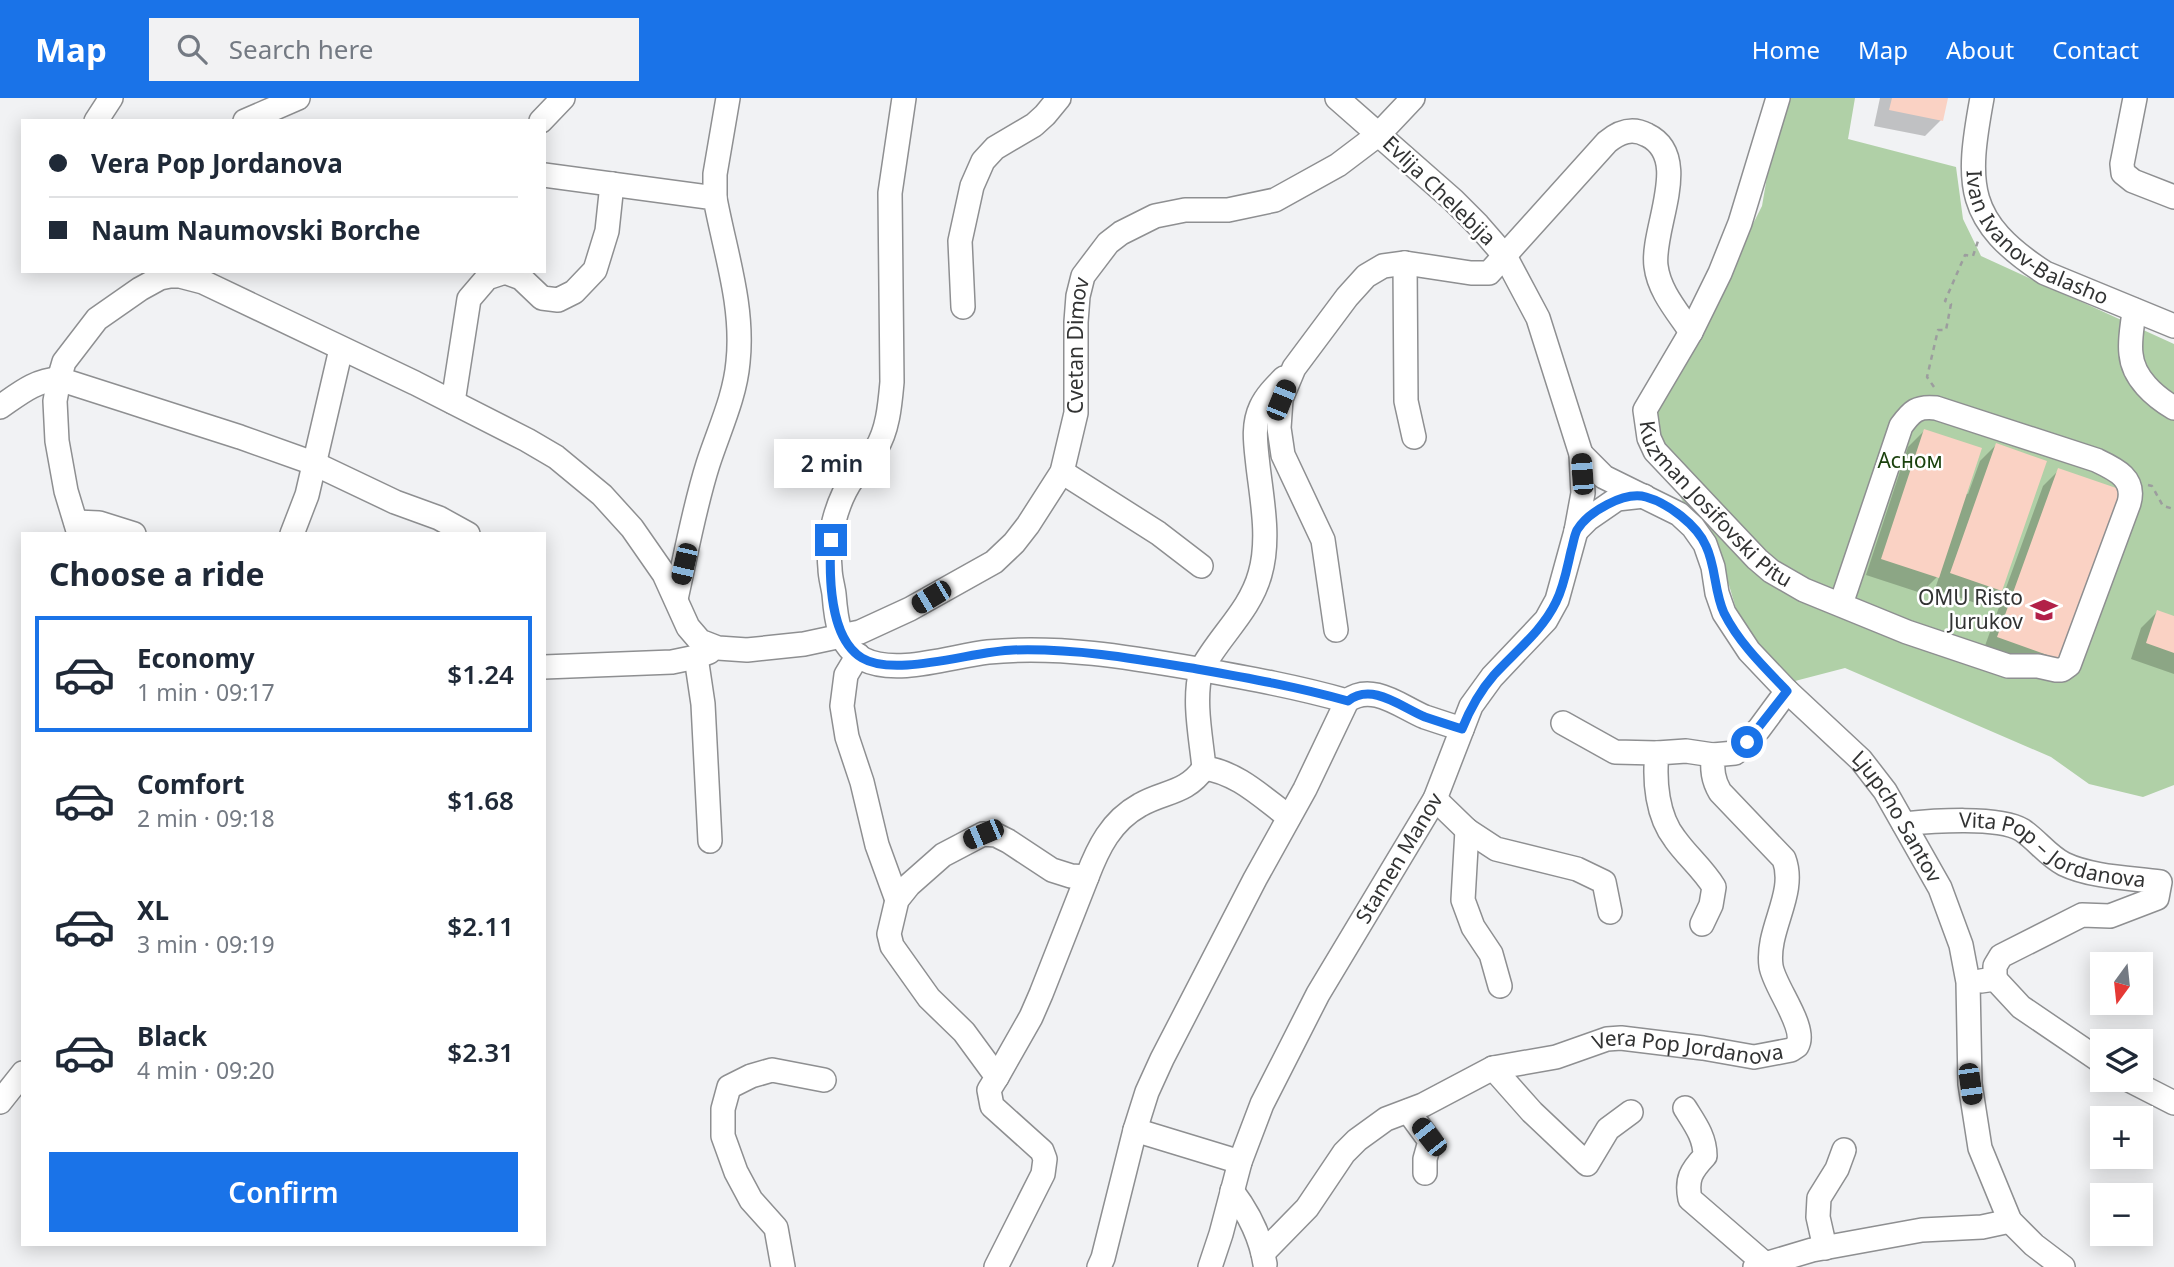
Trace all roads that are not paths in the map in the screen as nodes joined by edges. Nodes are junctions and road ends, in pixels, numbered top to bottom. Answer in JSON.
{"nodes":[{"id":1,"x":111,"y":98,"type":"edge"},
{"id":2,"x":298,"y":98,"type":"edge"},
{"id":3,"x":563,"y":98,"type":"edge"},
{"id":4,"x":728,"y":98,"type":"edge"},
{"id":5,"x":904,"y":98,"type":"edge"},
{"id":6,"x":1059,"y":98,"type":"edge"},
{"id":7,"x":1337,"y":98,"type":"edge"},
{"id":8,"x":1413,"y":98,"type":"edge"},
{"id":9,"x":1778,"y":98,"type":"edge"},
{"id":10,"x":1982,"y":98,"type":"edge"},
{"id":11,"x":2135,"y":98,"type":"edge"},
{"id":12,"x":97,"y":119,"type":"edge"},
{"id":13,"x":250,"y":119,"type":"edge"},
{"id":14,"x":543,"y":119,"type":"edge"},
{"id":15,"x":1379,"y":134,"type":"junction"},
{"id":16,"x":546,"y":175,"type":"edge"},
{"id":17,"x":612,"y":184,"type":"junction"},
{"id":18,"x":2174,"y":197,"type":"edge"},
{"id":19,"x":715,"y":198,"type":"junction"},
{"id":20,"x":1505,"y":256,"type":"junction"},
{"id":21,"x":1405,"y":262,"type":"junction"},
{"id":22,"x":502,"y":273,"type":"edge"},
{"id":23,"x":508,"y":273,"type":"edge"},
{"id":24,"x":193,"y":275,"type":"edge"},
{"id":25,"x":963,"y":307,"type":"dead end"},
{"id":26,"x":2134,"y":310,"type":"junction"},
{"id":27,"x":2174,"y":326,"type":"edge"},
{"id":28,"x":1691,"y":332,"type":"junction"},
{"id":29,"x":341,"y":349,"type":"junction"},
{"id":30,"x":1294,"y":368,"type":"junction"},
{"id":31,"x":59,"y":379,"type":"junction"},
{"id":32,"x":453,"y":402,"type":"junction"},
{"id":33,"x":0,"y":407,"type":"edge"},
{"id":34,"x":2174,"y":408,"type":"edge"},
{"id":35,"x":1414,"y":437,"type":"dead end"},
{"id":36,"x":1581,"y":454,"type":"junction"},
{"id":37,"x":313,"y":463,"type":"junction"},
{"id":38,"x":1062,"y":472,"type":"junction"},
{"id":39,"x":1644,"y":496,"type":"junction"},
{"id":40,"x":78,"y":528,"type":"edge"},
{"id":41,"x":1576,"y":531,"type":"junction"},
{"id":42,"x":128,"y":532,"type":"edge"},
{"id":43,"x":293,"y":532,"type":"edge"},
{"id":44,"x":464,"y":532,"type":"edge"},
{"id":45,"x":1741,"y":542,"type":"junction"},
{"id":46,"x":1705,"y":544,"type":"junction"},
{"id":47,"x":1201,"y":566,"type":"dead end"},
{"id":48,"x":676,"y":599,"type":"junction"},
{"id":49,"x":1841,"y":604,"type":"junction"},
{"id":50,"x":1336,"y":631,"type":"dead end"},
{"id":51,"x":842,"y":637,"type":"junction"},
{"id":52,"x":718,"y":648,"type":"junction"},
{"id":53,"x":858,"y":655,"type":"junction"},
{"id":54,"x":696,"y":657,"type":"junction"},
{"id":55,"x":546,"y":667,"type":"edge"},
{"id":56,"x":1201,"y":670,"type":"junction"},
{"id":57,"x":1787,"y":691,"type":"junction"},
{"id":58,"x":1348,"y":701,"type":"junction"},
{"id":59,"x":1563,"y":723,"type":"dead end"},
{"id":60,"x":1462,"y":729,"type":"junction"},
{"id":61,"x":1657,"y":753,"type":"junction"},
{"id":62,"x":1713,"y":755,"type":"junction"},
{"id":63,"x":1204,"y":768,"type":"junction"},
{"id":64,"x":1435,"y":799,"type":"junction"},
{"id":65,"x":1289,"y":817,"type":"junction"},
{"id":66,"x":1905,"y":824,"type":"junction"},
{"id":67,"x":1467,"y":830,"type":"junction"},
{"id":68,"x":710,"y":841,"type":"dead end"},
{"id":69,"x":1087,"y":877,"type":"junction"},
{"id":70,"x":897,"y":900,"type":"junction"},
{"id":71,"x":1610,"y":912,"type":"dead end"},
{"id":72,"x":1702,"y":924,"type":"dead end"},
{"id":73,"x":1995,"y":979,"type":"junction"},
{"id":74,"x":1968,"y":982,"type":"junction"},
{"id":75,"x":1500,"y":986,"type":"dead end"},
{"id":76,"x":2090,"y":1054,"type":"edge"},
{"id":77,"x":1493,"y":1068,"type":"junction"},
{"id":78,"x":21,"y":1076,"type":"edge"},
{"id":79,"x":996,"y":1077,"type":"junction"},
{"id":80,"x":824,"y":1080,"type":"dead end"},
{"id":81,"x":2152,"y":1092,"type":"edge"},
{"id":82,"x":0,"y":1102,"type":"edge"},
{"id":83,"x":2174,"y":1103,"type":"edge"},
{"id":84,"x":1685,"y":1108,"type":"dead end"},
{"id":85,"x":1408,"y":1111,"type":"junction"},
{"id":86,"x":1631,"y":1112,"type":"dead end"},
{"id":87,"x":1135,"y":1130,"type":"junction"},
{"id":88,"x":1844,"y":1150,"type":"dead end"},
{"id":89,"x":1240,"y":1161,"type":"junction"},
{"id":90,"x":1425,"y":1174,"type":"dead end"},
{"id":91,"x":1232,"y":1191,"type":"junction"},
{"id":92,"x":2010,"y":1220,"type":"junction"},
{"id":93,"x":1825,"y":1248,"type":"junction"},
{"id":94,"x":1265,"y":1260,"type":"edge"},
{"id":95,"x":1760,"y":1265,"type":"edge"},
{"id":96,"x":783,"y":1267,"type":"edge"},
{"id":97,"x":996,"y":1267,"type":"edge"},
{"id":98,"x":1099,"y":1267,"type":"edge"},
{"id":99,"x":1210,"y":1267,"type":"edge"},
{"id":100,"x":2063,"y":1267,"type":"edge"}],
"edges":[{"from":1,"to":12,"type":"street"},
{"from":2,"to":13,"type":"street"},
{"from":3,"to":14,"type":"street"},
{"from":4,"to":19,"type":"street"},
{"from":5,"to":51,"type":"street"},
{"from":6,"to":25,"type":"street"},
{"from":7,"to":15,"type":"street","name":"Evlija Chelebija"},
{"from":8,"to":15,"type":"street","name":"Cvetan Dimov"},
{"from":9,"to":28,"type":"street","name":"Kuzman Josifovski Pitu"},
{"from":10,"to":26,"type":"street","name":"Ivan Ivanov-Balasho"},
{"from":11,"to":18,"type":"street"},
{"from":15,"to":20,"type":"street","name":"Evlija Chelebija"},
{"from":15,"to":38,"type":"street","name":"Cvetan Dimov"},
{"from":16,"to":17,"type":"street"},
{"from":17,"to":19,"type":"street"},
{"from":17,"to":23,"type":"street"},
{"from":19,"to":48,"type":"street"},
{"from":20,"to":21,"type":"street"},
{"from":20,"to":28,"type":"street"},
{"from":20,"to":36,"type":"street","name":"Evlija Chelebija"},
{"from":21,"to":30,"type":"street"},
{"from":21,"to":35,"type":"street"},
{"from":22,"to":32,"type":"street"},
{"from":24,"to":29,"type":"street"},
{"from":24,"to":31,"type":"street"},
{"from":26,"to":27,"type":"street","name":"Ivan Ivanov-Balasho"},
{"from":26,"to":34,"type":"street"},
{"from":28,"to":45,"type":"street","name":"Kuzman Josifovski Pitu"},
{"from":29,"to":32,"type":"street"},
{"from":29,"to":37,"type":"street"},
{"from":30,"to":50,"type":"street"},
{"from":30,"to":56,"type":"street"},
{"from":31,"to":33,"type":"street"},
{"from":31,"to":37,"type":"street"},
{"from":31,"to":40,"type":"street"},
{"from":32,"to":48,"type":"street"},
{"from":36,"to":39,"type":"street","name":"Ljupcho Santov"},
{"from":36,"to":41,"type":"street","name":"Stamen Manov"},
{"from":37,"to":43,"type":"street"},
{"from":37,"to":44,"type":"street"},
{"from":38,"to":47,"type":"street"},
{"from":38,"to":51,"type":"street","name":"Cvetan Dimov"},
{"from":39,"to":41,"type":"street"},
{"from":39,"to":46,"type":"street","name":"Ljupcho Santov"},
{"from":40,"to":42,"type":"street"},
{"from":41,"to":60,"type":"street","name":"Stamen Manov"},
{"from":45,"to":46,"type":"street"},
{"from":45,"to":49,"type":"street","name":"Kuzman Josifovski Pitu"},
{"from":46,"to":57,"type":"street","name":"Ljupcho Santov"},
{"from":48,"to":52,"type":"street"},
{"from":49,"to":49,"type":"street","name":"Kuzman Josifovski Pitu"},
{"from":51,"to":52,"type":"street","name":"Cvetan Dimov"},
{"from":51,"to":53,"type":"street"},
{"from":52,"to":54,"type":"street"},
{"from":53,"to":56,"type":"street"},
{"from":53,"to":70,"type":"street"},
{"from":54,"to":55,"type":"street"},
{"from":54,"to":68,"type":"street"},
{"from":56,"to":58,"type":"street"},
{"from":56,"to":63,"type":"street"},
{"from":57,"to":62,"type":"street"},
{"from":57,"to":66,"type":"street","name":"Ljupcho Santov"},
{"from":58,"to":60,"type":"street"},
{"from":58,"to":65,"type":"street"},
{"from":59,"to":61,"type":"street"},
{"from":60,"to":64,"type":"street","name":"Stamen Manov"},
{"from":61,"to":62,"type":"street"},
{"from":61,"to":72,"type":"street"},
{"from":62,"to":77,"type":"street","name":"Vera Pop Jordanova"},
{"from":63,"to":65,"type":"street"},
{"from":63,"to":69,"type":"street"},
{"from":64,"to":67,"type":"street"},
{"from":64,"to":89,"type":"street","name":"Stamen Manov"},
{"from":65,"to":87,"type":"street"},
{"from":66,"to":73,"type":"street","name":"Vita Pop – Jordanova"},
{"from":66,"to":74,"type":"street","name":"Ljupcho Santov"},
{"from":67,"to":71,"type":"street"},
{"from":67,"to":75,"type":"street"},
{"from":69,"to":70,"type":"street"},
{"from":69,"to":79,"type":"street"},
{"from":70,"to":79,"type":"street"},
{"from":73,"to":74,"type":"street"},
{"from":73,"to":76,"type":"street"},
{"from":74,"to":92,"type":"street","name":"Ljupcho Santov"},
{"from":77,"to":85,"type":"street","name":"Vera Pop Jordanova"},
{"from":77,"to":86,"type":"street"},
{"from":78,"to":82,"type":"street"},
{"from":79,"to":97,"type":"street"},
{"from":80,"to":96,"type":"street"},
{"from":81,"to":83,"type":"street"},
{"from":84,"to":95,"type":"street"},
{"from":85,"to":90,"type":"street"},
{"from":85,"to":94,"type":"street","name":"Vera Pop Jordanova"},
{"from":87,"to":89,"type":"street"},
{"from":87,"to":98,"type":"street"},
{"from":88,"to":93,"type":"street"},
{"from":89,"to":91,"type":"street","name":"Stamen Manov"},
{"from":91,"to":94,"type":"street"},
{"from":91,"to":99,"type":"street","name":"Stamen Manov"},
{"from":92,"to":93,"type":"street"},
{"from":92,"to":100,"type":"street","name":"Ljupcho Santov"},
{"from":93,"to":95,"type":"street"}]}
